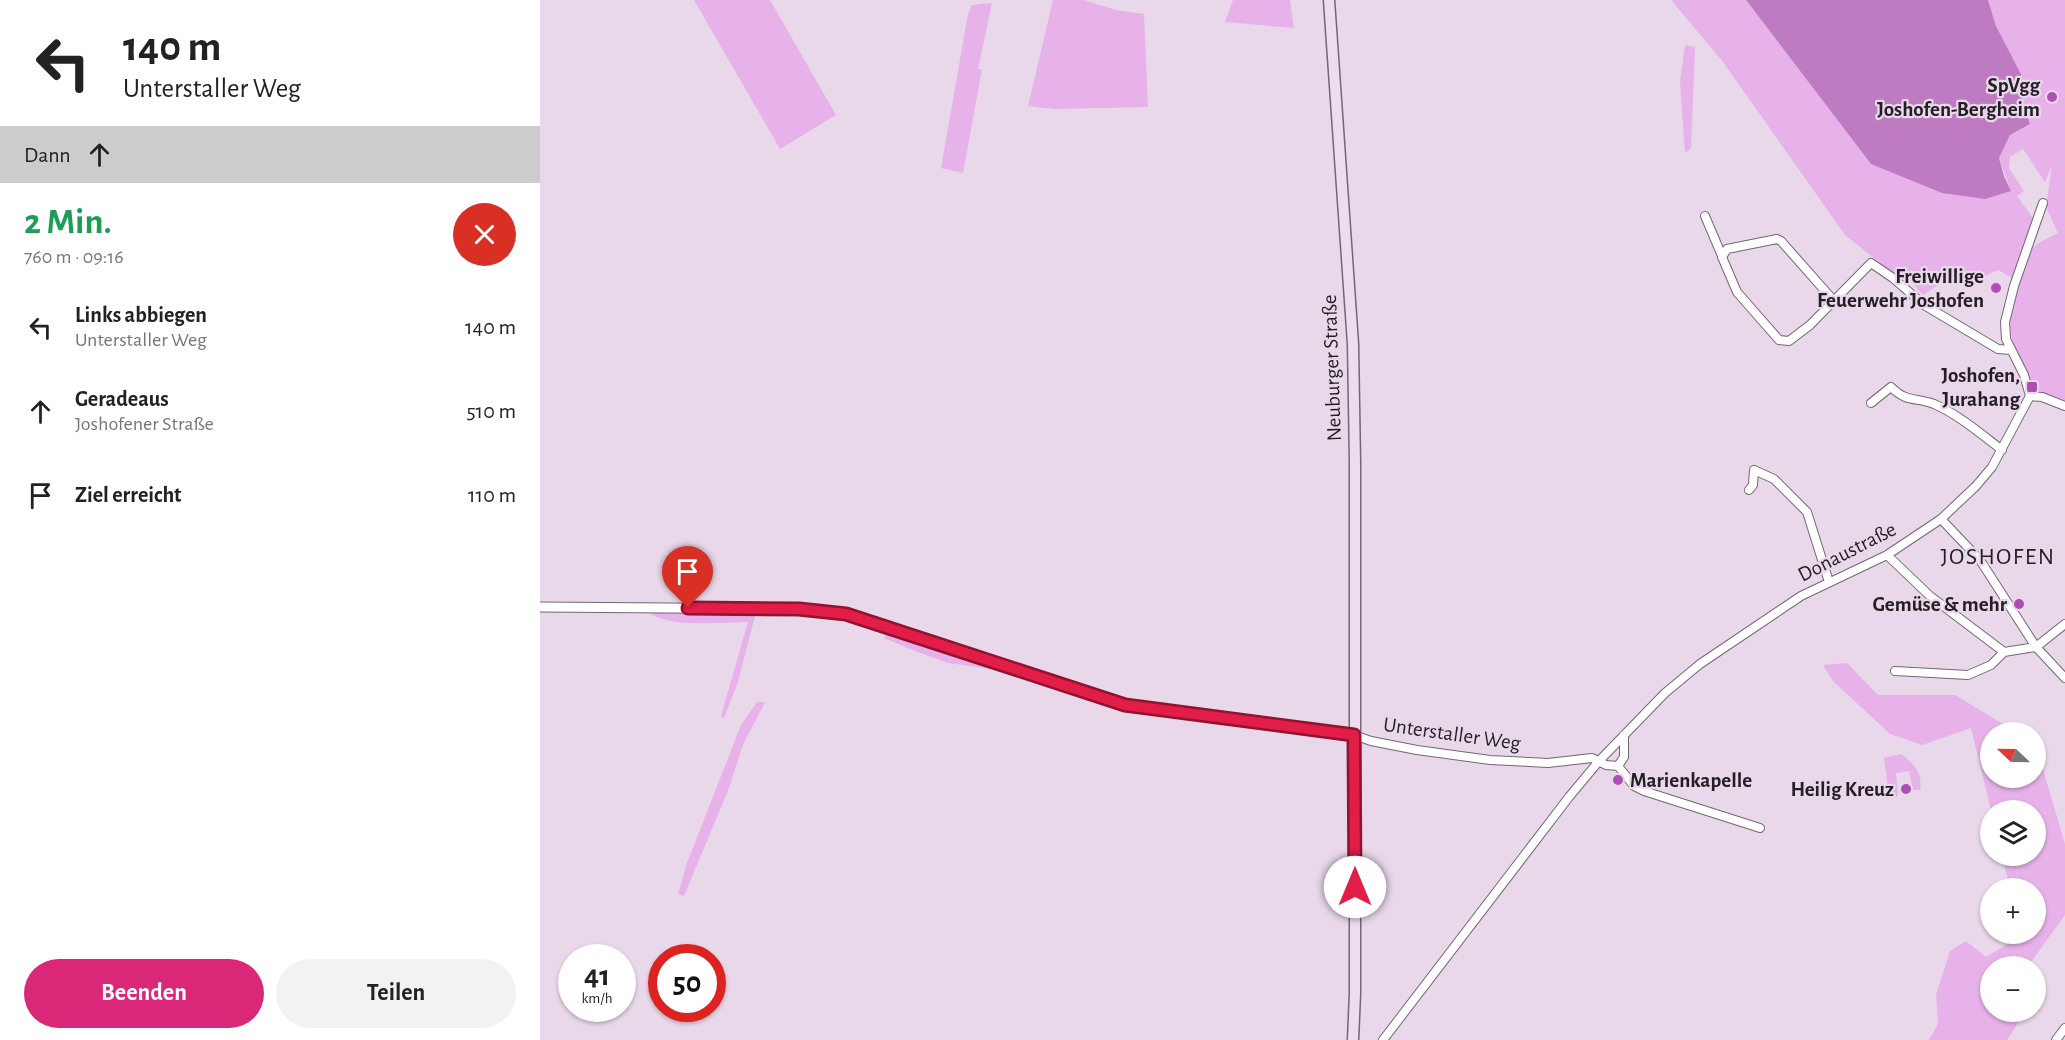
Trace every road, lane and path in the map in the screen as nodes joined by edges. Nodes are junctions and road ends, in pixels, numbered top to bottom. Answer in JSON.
{"nodes":[{"id":1,"x":1329,"y":0,"type":"edge"},
{"id":2,"x":2043,"y":203,"type":"dead end"},
{"id":3,"x":1705,"y":216,"type":"dead end"},
{"id":4,"x":1722,"y":257,"type":"junction"},
{"id":5,"x":1834,"y":301,"type":"junction"},
{"id":6,"x":2008,"y":350,"type":"junction"},
{"id":7,"x":2030,"y":396,"type":"junction"},
{"id":8,"x":1871,"y":403,"type":"dead end"},
{"id":9,"x":2065,"y":405,"type":"edge"},
{"id":10,"x":2002,"y":450,"type":"junction"},
{"id":11,"x":1749,"y":490,"type":"dead end"},
{"id":12,"x":1941,"y":519,"type":"junction"},
{"id":13,"x":1887,"y":555,"type":"junction"},
{"id":14,"x":1829,"y":582,"type":"junction"},
{"id":15,"x":540,"y":607,"type":"edge"},
{"id":16,"x":2065,"y":624,"type":"edge"},
{"id":17,"x":2036,"y":647,"type":"junction"},
{"id":18,"x":2004,"y":652,"type":"junction"},
{"id":19,"x":1895,"y":671,"type":"dead end"},
{"id":20,"x":2065,"y":678,"type":"edge"},
{"id":21,"x":1354,"y":735,"type":"junction"},
{"id":22,"x":1624,"y":735,"type":"junction"},
{"id":23,"x":1599,"y":761,"type":"junction"},
{"id":24,"x":1618,"y":766,"type":"junction"},
{"id":25,"x":1760,"y":828,"type":"dead end"},
{"id":26,"x":2065,"y":1028,"type":"edge"},
{"id":27,"x":1353,"y":1040,"type":"edge"},
{"id":28,"x":1383,"y":1040,"type":"edge"},
{"id":29,"x":2056,"y":1040,"type":"edge"}],
"edges":[{"from":1,"to":21,"type":"main road","name":"Neuburger Straße"},
{"from":2,"to":6,"type":"street"},
{"from":3,"to":4,"type":"street"},
{"from":4,"to":5,"type":"street"},
{"from":4,"to":5,"type":"street"},
{"from":5,"to":6,"type":"street"},
{"from":6,"to":7,"type":"street"},
{"from":7,"to":9,"type":"street"},
{"from":7,"to":10,"type":"street","name":"Donaustraße"},
{"from":8,"to":10,"type":"street"},
{"from":10,"to":12,"type":"street","name":"Donaustraße"},
{"from":11,"to":14,"type":"street"},
{"from":12,"to":13,"type":"street","name":"Donaustraße"},
{"from":12,"to":17,"type":"street"},
{"from":13,"to":14,"type":"street","name":"Donaustraße"},
{"from":13,"to":18,"type":"street"},
{"from":14,"to":22,"type":"street","name":"Donaustraße"},
{"from":15,"to":21,"type":"street","name":"Unterstaller Weg"},
{"from":16,"to":17,"type":"street"},
{"from":17,"to":18,"type":"street"},
{"from":17,"to":20,"type":"street"},
{"from":18,"to":19,"type":"street"},
{"from":21,"to":23,"type":"street","name":"Unterstaller Weg"},
{"from":21,"to":27,"type":"main road","name":"Neuburger Straße"},
{"from":22,"to":23,"type":"street"},
{"from":22,"to":24,"type":"street"},
{"from":23,"to":24,"type":"street","name":"Unterstaller Weg"},
{"from":23,"to":28,"type":"street"},
{"from":24,"to":25,"type":"street"},
{"from":26,"to":29,"type":"street"}]}
